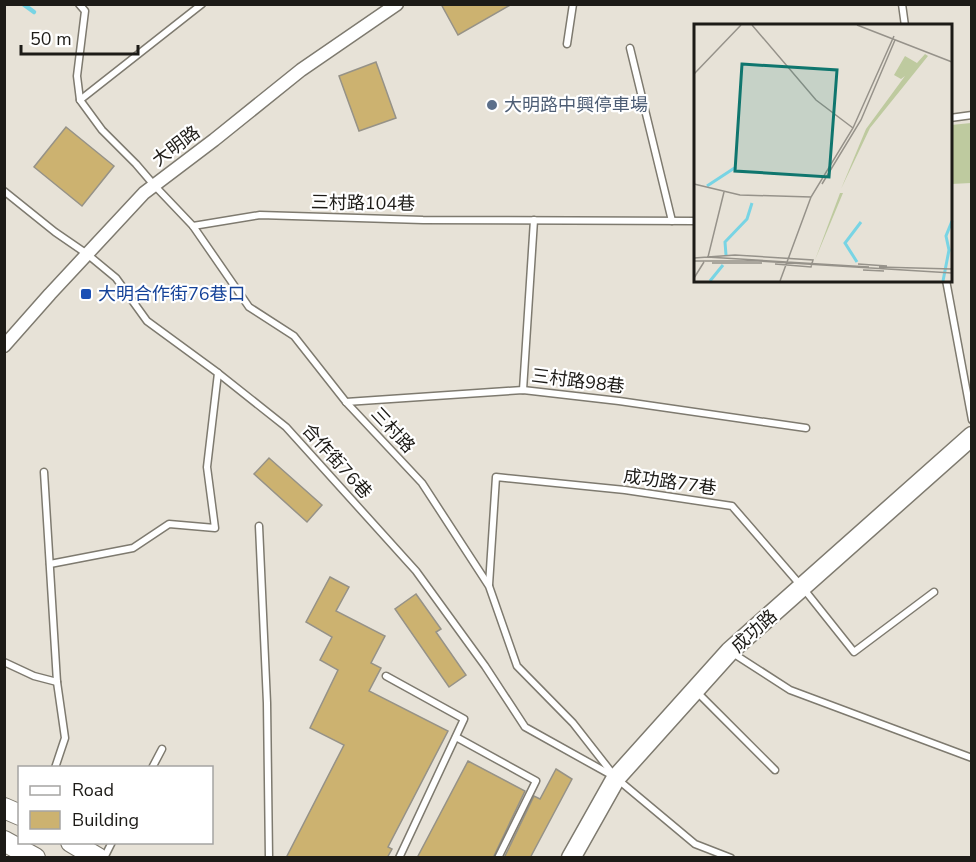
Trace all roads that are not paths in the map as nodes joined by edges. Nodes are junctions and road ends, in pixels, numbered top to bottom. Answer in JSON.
{"nodes":[{"id":1,"x":79,"y":4,"type":"edge"},
{"id":2,"x":202,"y":4,"type":"edge"},
{"id":3,"x":397,"y":4,"type":"edge"},
{"id":4,"x":573,"y":4,"type":"edge"},
{"id":5,"x":902,"y":4,"type":"edge"},
{"id":6,"x":905,"y":24,"type":"edge"},
{"id":7,"x":567,"y":44,"type":"dead end"},
{"id":8,"x":630,"y":48,"type":"dead end"},
{"id":9,"x":80,"y":100,"type":"junction"},
{"id":10,"x":972,"y":115,"type":"edge"},
{"id":11,"x":952,"y":118,"type":"edge"},
{"id":12,"x":154,"y":185,"type":"junction"},
{"id":13,"x":4,"y":191,"type":"edge"},
{"id":14,"x":534,"y":220,"type":"junction"},
{"id":15,"x":672,"y":221,"type":"junction"},
{"id":16,"x":694,"y":221,"type":"edge"},
{"id":17,"x":193,"y":226,"type":"junction"},
{"id":18,"x":87,"y":254,"type":"junction"},
{"id":19,"x":946,"y":282,"type":"edge"},
{"id":20,"x":4,"y":346,"type":"edge"},
{"id":21,"x":218,"y":373,"type":"junction"},
{"id":22,"x":523,"y":390,"type":"junction"},
{"id":23,"x":346,"y":402,"type":"junction"},
{"id":24,"x":972,"y":420,"type":"edge"},
{"id":25,"x":806,"y":428,"type":"dead end"},
{"id":26,"x":972,"y":436,"type":"edge"},
{"id":27,"x":44,"y":472,"type":"dead end"},
{"id":28,"x":259,"y":526,"type":"dead end"},
{"id":29,"x":50,"y":564,"type":"junction"},
{"id":30,"x":489,"y":586,"type":"junction"},
{"id":31,"x":803,"y":588,"type":"junction"},
{"id":32,"x":934,"y":592,"type":"dead end"},
{"id":33,"x":730,"y":651,"type":"junction"},
{"id":34,"x":4,"y":662,"type":"edge"},
{"id":35,"x":386,"y":676,"type":"dead end"},
{"id":36,"x":57,"y":682,"type":"junction"},
{"id":37,"x":694,"y":690,"type":"junction"},
{"id":38,"x":456,"y":737,"type":"junction"},
{"id":39,"x":162,"y":749,"type":"dead end"},
{"id":40,"x":972,"y":758,"type":"edge"},
{"id":41,"x":56,"y":766,"type":"edge"},
{"id":42,"x":153,"y":766,"type":"edge"},
{"id":43,"x":775,"y":770,"type":"dead end"},
{"id":44,"x":616,"y":778,"type":"junction"},
{"id":45,"x":4,"y":808,"type":"edge"},
{"id":46,"x":18,"y":814,"type":"edge"},
{"id":47,"x":4,"y":841,"type":"edge"},
{"id":48,"x":73,"y":844,"type":"edge"},
{"id":49,"x":111,"y":844,"type":"edge"},
{"id":50,"x":35,"y":858,"type":"edge"},
{"id":51,"x":98,"y":858,"type":"edge"},
{"id":52,"x":104,"y":858,"type":"edge"},
{"id":53,"x":269,"y":858,"type":"edge"},
{"id":54,"x":399,"y":858,"type":"edge"},
{"id":55,"x":498,"y":858,"type":"edge"},
{"id":56,"x":571,"y":858,"type":"edge"},
{"id":57,"x":731,"y":858,"type":"edge"}],
"edges":[{"from":1,"to":9,"type":"lane"},
{"from":2,"to":9,"type":"lane"},
{"from":3,"to":12,"type":"street","name":"大明路"},
{"from":4,"to":7,"type":"lane"},
{"from":5,"to":6,"type":"lane"},
{"from":8,"to":15,"type":"lane"},
{"from":9,"to":12,"type":"lane","name":"三村路"},
{"from":10,"to":11,"type":"lane"},
{"from":12,"to":17,"type":"lane","name":"三村路"},
{"from":12,"to":18,"type":"street","name":"大明路"},
{"from":13,"to":18,"type":"lane","name":"合作街76巷"},
{"from":14,"to":15,"type":"lane","name":"三村路104巷"},
{"from":14,"to":17,"type":"lane","name":"三村路104巷"},
{"from":14,"to":22,"type":"lane"},
{"from":15,"to":16,"type":"lane","name":"三村路104巷"},
{"from":17,"to":23,"type":"lane","name":"三村路"},
{"from":18,"to":20,"type":"street","name":"大明路"},
{"from":18,"to":21,"type":"lane","name":"合作街76巷"},
{"from":19,"to":24,"type":"lane"},
{"from":21,"to":29,"type":"lane"},
{"from":21,"to":44,"type":"lane","name":"合作街76巷"},
{"from":22,"to":23,"type":"lane","name":"三村路98巷"},
{"from":22,"to":25,"type":"lane","name":"三村路98巷"},
{"from":23,"to":30,"type":"lane","name":"三村路"},
{"from":26,"to":31,"type":"street","name":"成功路"},
{"from":27,"to":29,"type":"lane"},
{"from":28,"to":53,"type":"lane"},
{"from":29,"to":36,"type":"lane"},
{"from":30,"to":31,"type":"lane","name":"成功路77巷"},
{"from":30,"to":44,"type":"lane","name":"三村路"},
{"from":31,"to":32,"type":"lane","name":"成功路77巷"},
{"from":31,"to":33,"type":"street","name":"成功路"},
{"from":33,"to":37,"type":"street","name":"成功路"},
{"from":33,"to":40,"type":"lane"},
{"from":34,"to":36,"type":"lane"},
{"from":35,"to":38,"type":"lane"},
{"from":36,"to":41,"type":"lane"},
{"from":37,"to":43,"type":"lane"},
{"from":37,"to":44,"type":"street","name":"成功路"},
{"from":38,"to":54,"type":"lane"},
{"from":38,"to":55,"type":"lane"},
{"from":39,"to":42,"type":"lane"},
{"from":44,"to":56,"type":"street","name":"成功路"},
{"from":44,"to":57,"type":"lane","name":"三村路"},
{"from":45,"to":46,"type":"main road"},
{"from":47,"to":50,"type":"main road"},
{"from":48,"to":51,"type":"main road"},
{"from":49,"to":52,"type":"lane"}]}
